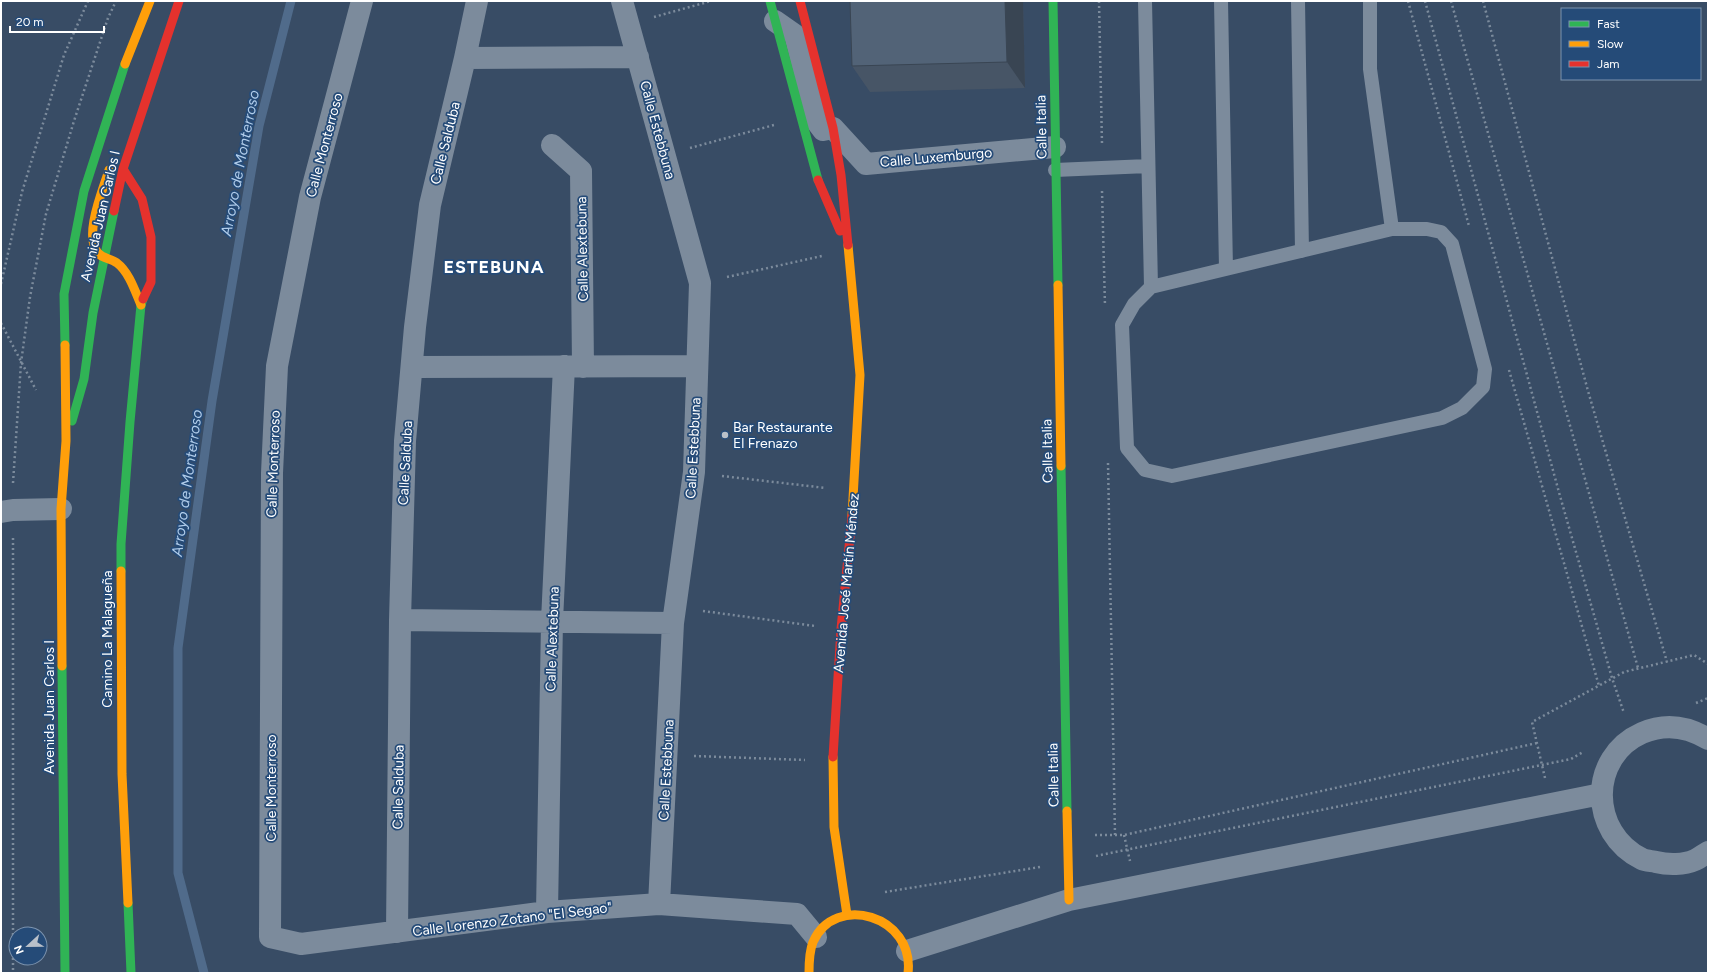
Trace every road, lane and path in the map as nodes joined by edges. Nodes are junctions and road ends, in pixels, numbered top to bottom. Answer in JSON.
{"nodes":[{"id":1,"x":88,"y":1,"type":"edge"},
{"id":2,"x":150,"y":1,"type":"edge"},
{"id":3,"x":179,"y":1,"type":"edge"},
{"id":4,"x":362,"y":1,"type":"edge"},
{"id":5,"x":476,"y":1,"type":"edge"},
{"id":6,"x":622,"y":1,"type":"edge"},
{"id":7,"x":711,"y":1,"type":"edge"},
{"id":8,"x":800,"y":1,"type":"edge"},
{"id":9,"x":1053,"y":1,"type":"edge"},
{"id":10,"x":1145,"y":1,"type":"edge"},
{"id":11,"x":1221,"y":1,"type":"edge"},
{"id":12,"x":1298,"y":1,"type":"edge"},
{"id":13,"x":1370,"y":1,"type":"edge"},
{"id":14,"x":1425,"y":1,"type":"edge"},
{"id":15,"x":1452,"y":1,"type":"edge"},
{"id":16,"x":1483,"y":1,"type":"edge"},
{"id":17,"x":773,"y":11,"type":"edge"},
{"id":18,"x":628,"y":24,"type":"junction"},
{"id":19,"x":638,"y":57,"type":"junction"},
{"id":20,"x":465,"y":58,"type":"junction"},
{"id":21,"x":117,"y":86,"type":"junction"},
{"id":22,"x":119,"y":116,"type":"dead end"},
{"id":23,"x":801,"y":117,"type":"junction"},
{"id":24,"x":833,"y":128,"type":"junction"},
{"id":25,"x":552,"y":145,"type":"dead end"},
{"id":26,"x":1055,"y":147,"type":"junction"},
{"id":27,"x":665,"y":155,"type":"junction"},
{"id":28,"x":112,"y":160,"type":"dead end"},
{"id":29,"x":1148,"y":166,"type":"junction"},
{"id":30,"x":123,"y":169,"type":"junction"},
{"id":31,"x":1055,"y":170,"type":"junction"},
{"id":32,"x":1392,"y":229,"type":"junction"},
{"id":33,"x":848,"y":251,"type":"junction"},
{"id":34,"x":1302,"y":251,"type":"junction"},
{"id":35,"x":104,"y":258,"type":"junction"},
{"id":36,"x":1226,"y":269,"type":"junction"},
{"id":37,"x":700,"y":283,"type":"junction"},
{"id":38,"x":1,"y":284,"type":"edge"},
{"id":39,"x":1151,"y":287,"type":"junction"},
{"id":40,"x":141,"y":305,"type":"junction"},
{"id":41,"x":1,"y":323,"type":"edge"},
{"id":42,"x":573,"y":366,"type":"junction"},
{"id":43,"x":698,"y":366,"type":"junction"},
{"id":44,"x":412,"y":367,"type":"junction"},
{"id":45,"x":40,"y":396,"type":"dead end"},
{"id":46,"x":66,"y":441,"type":"junction"},
{"id":47,"x":694,"y":472,"type":"junction"},
{"id":48,"x":854,"y":491,"type":"junction"},
{"id":49,"x":62,"y":509,"type":"junction"},
{"id":50,"x":1,"y":512,"type":"edge"},
{"id":51,"x":674,"y":615,"type":"junction"},
{"id":52,"x":400,"y":620,"type":"junction"},
{"id":53,"x":552,"y":622,"type":"junction"},
{"id":54,"x":841,"y":629,"type":"junction"},
{"id":55,"x":1668,"y":662,"type":"junction"},
{"id":56,"x":1708,"y":664,"type":"edge"},
{"id":57,"x":1638,"y":668,"type":"junction"},
{"id":58,"x":1612,"y":678,"type":"junction"},
{"id":59,"x":1708,"y":698,"type":"edge"},
{"id":60,"x":1692,"y":704,"type":"dead end"},
{"id":61,"x":1628,"y":710,"type":"dead end"},
{"id":62,"x":1624,"y":713,"type":"junction"},
{"id":63,"x":1618,"y":717,"type":"dead end"},
{"id":64,"x":1708,"y":739,"type":"edge"},
{"id":65,"x":1537,"y":743,"type":"junction"},
{"id":66,"x":1586,"y":748,"type":"dead end"},
{"id":67,"x":667,"y":755,"type":"junction"},
{"id":68,"x":833,"y":760,"type":"junction"},
{"id":69,"x":1542,"y":765,"type":"junction"},
{"id":70,"x":1601,"y":794,"type":"junction"},
{"id":71,"x":1551,"y":804,"type":"junction"},
{"id":72,"x":1068,"y":835,"type":"junction"},
{"id":73,"x":1708,"y":852,"type":"edge"},
{"id":74,"x":1069,"y":862,"type":"junction"},
{"id":75,"x":844,"y":898,"type":"junction"},
{"id":76,"x":1069,"y":900,"type":"junction"},
{"id":77,"x":659,"y":904,"type":"junction"},
{"id":78,"x":547,"y":912,"type":"junction"},
{"id":79,"x":846,"y":915,"type":"junction"},
{"id":80,"x":396,"y":932,"type":"junction"},
{"id":81,"x":270,"y":936,"type":"joint"},
{"id":82,"x":816,"y":937,"type":"junction"},
{"id":83,"x":907,"y":951,"type":"junction"},
{"id":84,"x":65,"y":973,"type":"edge"},
{"id":85,"x":131,"y":973,"type":"edge"},
{"id":86,"x":809,"y":973,"type":"edge"},
{"id":87,"x":908,"y":973,"type":"edge"}],
"edges":[{"from":1,"to":38,"type":"path"},
{"from":2,"to":21,"type":"street","name":"Avenida Juan Carlos I"},
{"from":3,"to":30,"type":"street","name":"Avenida Juan Carlos I"},
{"from":4,"to":81,"type":"street","name":"Calle Monterroso"},
{"from":5,"to":20,"type":"street","name":"Calle Salduba"},
{"from":6,"to":18,"type":"street","name":"Calle Estebbuna"},
{"from":7,"to":18,"type":"path"},
{"from":8,"to":24,"type":"street","name":"Avenida José Martín Méndez"},
{"from":9,"to":26,"type":"street","name":"Calle Italia"},
{"from":10,"to":29,"type":"lane"},
{"from":11,"to":36,"type":"lane"},
{"from":12,"to":34,"type":"lane"},
{"from":13,"to":32,"type":"lane"},
{"from":14,"to":58,"type":"path"},
{"from":15,"to":57,"type":"path"},
{"from":16,"to":55,"type":"path"},
{"from":17,"to":23,"type":"street","name":"Avenida José Martín Méndez"},
{"from":17,"to":24,"type":"street","name":"Avenida José Martín Méndez"},
{"from":18,"to":19,"type":"street","name":"Calle Estebbuna"},
{"from":19,"to":20,"type":"street"},
{"from":19,"to":27,"type":"street","name":"Calle Estebbuna"},
{"from":20,"to":44,"type":"street","name":"Calle Salduba"},
{"from":21,"to":22,"type":"street"},
{"from":21,"to":46,"type":"street","name":"Avenida Juan Carlos I"},
{"from":23,"to":27,"type":"path"},
{"from":23,"to":33,"type":"street","name":"Avenida José Martín Méndez"},
{"from":24,"to":26,"type":"street","name":"Calle Luxemburgo"},
{"from":24,"to":33,"type":"street","name":"Avenida José Martín Méndez"},
{"from":25,"to":42,"type":"street","name":"Calle Alextebuna"},
{"from":26,"to":31,"type":"street","name":"Calle Italia"},
{"from":27,"to":37,"type":"street","name":"Calle Estebbuna"},
{"from":28,"to":35,"type":"street"},
{"from":29,"to":31,"type":"lane"},
{"from":29,"to":39,"type":"lane"},
{"from":30,"to":35,"type":"street","name":"Avenida Juan Carlos I"},
{"from":30,"to":40,"type":"street"},
{"from":31,"to":72,"type":"street","name":"Calle Italia"},
{"from":32,"to":34,"type":"lane"},
{"from":32,"to":39,"type":"lane"},
{"from":33,"to":37,"type":"path"},
{"from":33,"to":48,"type":"street","name":"Avenida José Martín Méndez"},
{"from":34,"to":36,"type":"lane"},
{"from":35,"to":40,"type":"street"},
{"from":35,"to":46,"type":"street","name":"Avenida Juan Carlos I"},
{"from":36,"to":39,"type":"lane"},
{"from":37,"to":43,"type":"street","name":"Calle Estebbuna"},
{"from":40,"to":85,"type":"street","name":"Camino La Malagueña"},
{"from":41,"to":45,"type":"path"},
{"from":42,"to":43,"type":"street"},
{"from":42,"to":44,"type":"street"},
{"from":42,"to":53,"type":"street","name":"Calle Alextebuna"},
{"from":43,"to":47,"type":"street","name":"Calle Estebbuna"},
{"from":44,"to":52,"type":"street","name":"Calle Salduba"},
{"from":46,"to":49,"type":"street","name":"Avenida Juan Carlos I"},
{"from":47,"to":48,"type":"path"},
{"from":47,"to":51,"type":"street","name":"Calle Estebbuna"},
{"from":48,"to":54,"type":"street","name":"Avenida José Martín Méndez"},
{"from":49,"to":50,"type":"street"},
{"from":49,"to":84,"type":"street","name":"Avenida Juan Carlos I"},
{"from":51,"to":53,"type":"street"},
{"from":51,"to":54,"type":"path"},
{"from":51,"to":67,"type":"street","name":"Calle Estebbuna"},
{"from":52,"to":53,"type":"street"},
{"from":52,"to":80,"type":"street","name":"Calle Salduba"},
{"from":53,"to":78,"type":"street","name":"Calle Alextebuna"},
{"from":54,"to":68,"type":"street","name":"Avenida José Martín Méndez"},
{"from":55,"to":56,"type":"path"},
{"from":55,"to":57,"type":"path"},
{"from":57,"to":58,"type":"path"},
{"from":58,"to":62,"type":"path"},
{"from":58,"to":65,"type":"path"},
{"from":59,"to":60,"type":"path"},
{"from":61,"to":62,"type":"path"},
{"from":62,"to":63,"type":"path"},
{"from":64,"to":70,"type":"street"},
{"from":65,"to":69,"type":"path"},
{"from":65,"to":72,"type":"path"},
{"from":66,"to":69,"type":"path"},
{"from":67,"to":68,"type":"path"},
{"from":67,"to":77,"type":"street","name":"Calle Estebbuna"},
{"from":68,"to":75,"type":"street","name":"Avenida José Martín Méndez"},
{"from":69,"to":71,"type":"path"},
{"from":69,"to":74,"type":"path"},
{"from":70,"to":71,"type":"street"},
{"from":70,"to":73,"type":"street"},
{"from":71,"to":76,"type":"street"},
{"from":72,"to":74,"type":"street","name":"Calle Italia"},
{"from":74,"to":75,"type":"path"},
{"from":74,"to":76,"type":"street","name":"Calle Italia"},
{"from":75,"to":79,"type":"street","name":"Avenida José Martín Méndez"},
{"from":76,"to":83,"type":"street"},
{"from":77,"to":78,"type":"street","name":"Calle Lorenzo Zotano \"El Segao\""},
{"from":77,"to":82,"type":"street","name":"Calle Lorenzo Zotano \"El Segao\""},
{"from":78,"to":80,"type":"street","name":"Calle Lorenzo Zotano \"El Segao\""},
{"from":79,"to":82,"type":"street"},
{"from":79,"to":83,"type":"street"},
{"from":80,"to":81,"type":"street","name":"Calle Lorenzo Zotano \"El Segao\""},
{"from":82,"to":86,"type":"street"},
{"from":83,"to":87,"type":"street"}]}
